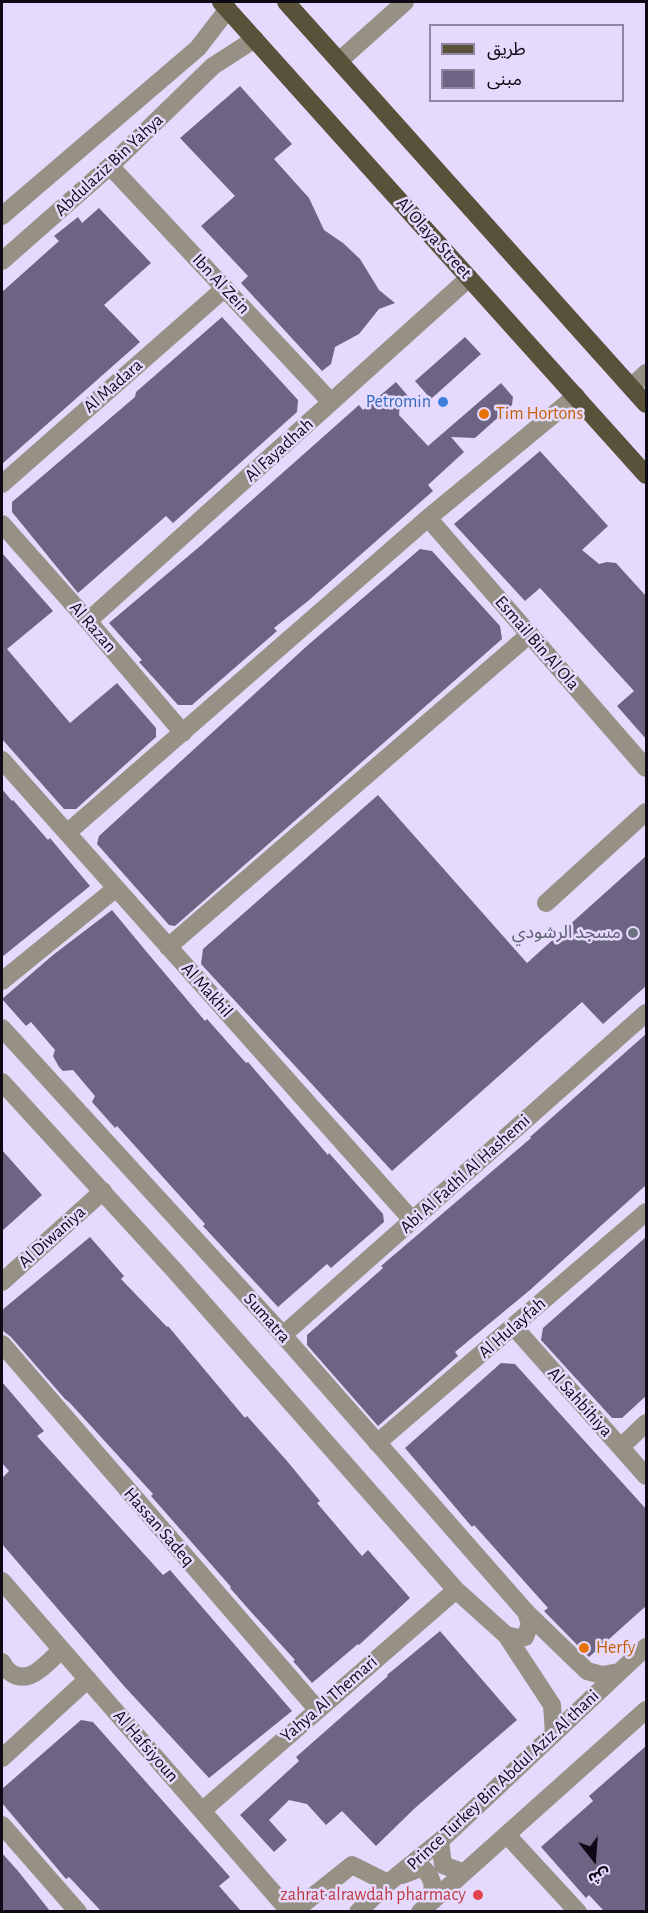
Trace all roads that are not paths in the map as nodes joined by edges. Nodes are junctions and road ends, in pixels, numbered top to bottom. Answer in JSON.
{"nodes":[{"id":1,"x":286,"y":2,"type":"edge"},
{"id":2,"x":405,"y":2,"type":"edge"},
{"id":3,"x":224,"y":5,"type":"edge"},
{"id":4,"x":255,"y":39,"type":"junction"},
{"id":5,"x":198,"y":48,"type":"junction"},
{"id":6,"x":339,"y":61,"type":"junction"},
{"id":7,"x":213,"y":66,"type":"junction"},
{"id":8,"x":111,"y":166,"type":"junction"},
{"id":9,"x":2,"y":216,"type":"edge"},
{"id":10,"x":2,"y":261,"type":"edge"},
{"id":11,"x":469,"y":278,"type":"junction"},
{"id":12,"x":225,"y":288,"type":"junction"},
{"id":13,"x":646,"y":373,"type":"edge"},
{"id":14,"x":631,"y":387,"type":"junction"},
{"id":15,"x":576,"y":396,"type":"junction"},
{"id":16,"x":331,"y":402,"type":"junction"},
{"id":17,"x":646,"y":404,"type":"edge"},
{"id":18,"x":646,"y":475,"type":"edge"},
{"id":19,"x":2,"y":484,"type":"edge"},
{"id":20,"x":428,"y":518,"type":"junction"},
{"id":21,"x":2,"y":524,"type":"edge"},
{"id":22,"x":88,"y":621,"type":"junction"},
{"id":23,"x":530,"y":634,"type":"junction"},
{"id":24,"x":183,"y":733,"type":"junction"},
{"id":25,"x":2,"y":760,"type":"edge"},
{"id":26,"x":646,"y":768,"type":"edge"},
{"id":27,"x":646,"y":812,"type":"edge"},
{"id":28,"x":67,"y":833,"type":"junction"},
{"id":29,"x":115,"y":889,"type":"junction"},
{"id":30,"x":546,"y":903,"type":"dead end"},
{"id":31,"x":168,"y":947,"type":"junction"},
{"id":32,"x":2,"y":981,"type":"edge"},
{"id":33,"x":646,"y":1013,"type":"edge"},
{"id":34,"x":2,"y":1028,"type":"edge"},
{"id":35,"x":2,"y":1082,"type":"edge"},
{"id":36,"x":103,"y":1191,"type":"junction"},
{"id":37,"x":646,"y":1212,"type":"edge"},
{"id":38,"x":412,"y":1220,"type":"junction"},
{"id":39,"x":2,"y":1282,"type":"edge"},
{"id":40,"x":514,"y":1327,"type":"junction"},
{"id":41,"x":283,"y":1335,"type":"junction"},
{"id":42,"x":2,"y":1344,"type":"edge"},
{"id":43,"x":646,"y":1423,"type":"edge"},
{"id":44,"x":377,"y":1443,"type":"junction"},
{"id":45,"x":621,"y":1447,"type":"junction"},
{"id":46,"x":646,"y":1476,"type":"edge"},
{"id":47,"x":2,"y":1581,"type":"edge"},
{"id":48,"x":456,"y":1590,"type":"junction"},
{"id":49,"x":526,"y":1612,"type":"junction"},
{"id":50,"x":506,"y":1635,"type":"junction"},
{"id":51,"x":646,"y":1647,"type":"edge"},
{"id":52,"x":61,"y":1650,"type":"junction"},
{"id":53,"x":2,"y":1662,"type":"edge"},
{"id":54,"x":619,"y":1672,"type":"junction"},
{"id":55,"x":88,"y":1680,"type":"junction"},
{"id":56,"x":317,"y":1709,"type":"junction"},
{"id":57,"x":646,"y":1710,"type":"edge"},
{"id":58,"x":554,"y":1734,"type":"junction"},
{"id":59,"x":2,"y":1758,"type":"edge"},
{"id":60,"x":203,"y":1810,"type":"junction"},
{"id":61,"x":2,"y":1825,"type":"edge"},
{"id":62,"x":507,"y":1835,"type":"junction"},
{"id":63,"x":440,"y":1840,"type":"junction"},
{"id":64,"x":462,"y":1872,"type":"junction"},
{"id":65,"x":392,"y":1881,"type":"junction"},
{"id":66,"x":78,"y":1911,"type":"edge"},
{"id":67,"x":291,"y":1911,"type":"edge"},
{"id":68,"x":358,"y":1911,"type":"edge"},
{"id":69,"x":420,"y":1911,"type":"edge"},
{"id":70,"x":578,"y":1911,"type":"edge"}],
"edges":[{"from":1,"to":6,"type":"main road"},
{"from":2,"to":6,"type":"street"},
{"from":3,"to":4,"type":"main road","name":"Al Olaya Street"},
{"from":3,"to":5,"type":"street","name":"Abdulaziz Bin Yahya"},
{"from":4,"to":7,"type":"street","name":"Abdulaziz Bin Yahya"},
{"from":4,"to":11,"type":"main road","name":"Al Olaya Street"},
{"from":5,"to":7,"type":"street"},
{"from":5,"to":9,"type":"street","name":"Abdulaziz Bin Yahya"},
{"from":6,"to":14,"type":"main road"},
{"from":7,"to":8,"type":"street","name":"Abdulaziz Bin Yahya"},
{"from":8,"to":10,"type":"street","name":"Abdulaziz Bin Yahya"},
{"from":8,"to":12,"type":"street","name":"Ibn Al Zein"},
{"from":11,"to":15,"type":"main road","name":"Al Olaya Street"},
{"from":11,"to":16,"type":"street","name":"Al Fayadhah"},
{"from":12,"to":16,"type":"street","name":"Ibn Al Zein"},
{"from":12,"to":19,"type":"street","name":"Al Madara"},
{"from":13,"to":14,"type":"street"},
{"from":14,"to":17,"type":"main road"},
{"from":15,"to":18,"type":"main road","name":"Al Olaya Street"},
{"from":15,"to":20,"type":"street"},
{"from":16,"to":22,"type":"street","name":"Al Fayadhah"},
{"from":20,"to":23,"type":"street","name":"Esmail Bin Al Ola"},
{"from":20,"to":24,"type":"street"},
{"from":21,"to":22,"type":"street","name":"Al Razan"},
{"from":22,"to":24,"type":"street","name":"Al Razan"},
{"from":23,"to":26,"type":"street","name":"Esmail Bin Al Ola"},
{"from":23,"to":31,"type":"street"},
{"from":24,"to":28,"type":"street"},
{"from":25,"to":28,"type":"street","name":"Al Makhil"},
{"from":27,"to":30,"type":"street"},
{"from":28,"to":29,"type":"street","name":"Al Makhil"},
{"from":29,"to":31,"type":"street","name":"Al Makhil"},
{"from":29,"to":32,"type":"street"},
{"from":31,"to":38,"type":"street","name":"Al Makhil"},
{"from":33,"to":38,"type":"street","name":"Abi Al Fadhl Al Hashemi"},
{"from":34,"to":41,"type":"street","name":"Sumatra"},
{"from":35,"to":36,"type":"street"},
{"from":36,"to":39,"type":"street","name":"Al Diwaniya"},
{"from":36,"to":48,"type":"street"},
{"from":37,"to":40,"type":"street","name":"Al Hulayfah"},
{"from":38,"to":41,"type":"street","name":"Abi Al Fadhl Al Hashemi"},
{"from":40,"to":44,"type":"street","name":"Al Hulayfah"},
{"from":40,"to":45,"type":"street","name":"Al Sahbihiya"},
{"from":41,"to":44,"type":"street","name":"Sumatra"},
{"from":42,"to":56,"type":"street","name":"Hassan Sadeq"},
{"from":43,"to":45,"type":"street"},
{"from":44,"to":49,"type":"street","name":"Sumatra"},
{"from":45,"to":46,"type":"street","name":"Al Sahbihiya"},
{"from":47,"to":52,"type":"street","name":"Al Hafsiyoun"},
{"from":48,"to":50,"type":"street"},
{"from":48,"to":56,"type":"street","name":"Yahya Al Themari"},
{"from":49,"to":50,"type":"street"},
{"from":49,"to":54,"type":"street","name":"Sumatra"},
{"from":50,"to":58,"type":"street"},
{"from":51,"to":54,"type":"street","name":"Prince Turkey Bin Abdul Aziz Al thani"},
{"from":52,"to":53,"type":"street"},
{"from":52,"to":55,"type":"street","name":"Al Hafsiyoun"},
{"from":54,"to":58,"type":"street","name":"Prince Turkey Bin Abdul Aziz Al thani"},
{"from":55,"to":59,"type":"street"},
{"from":55,"to":60,"type":"street","name":"Al Hafsiyoun"},
{"from":56,"to":60,"type":"street","name":"Yahya Al Themari"},
{"from":57,"to":62,"type":"street"},
{"from":58,"to":63,"type":"street","name":"Prince Turkey Bin Abdul Aziz Al thani"},
{"from":60,"to":67,"type":"street","name":"Al Hafsiyoun"},
{"from":61,"to":66,"type":"street"},
{"from":62,"to":64,"type":"street"},
{"from":62,"to":70,"type":"street"},
{"from":63,"to":64,"type":"street"},
{"from":63,"to":65,"type":"street","name":"Prince Turkey Bin Abdul Aziz Al thani"},
{"from":64,"to":69,"type":"street"},
{"from":65,"to":67,"type":"street"},
{"from":65,"to":68,"type":"street","name":"Prince Turkey Bin Abdul Aziz Al thani"},
{"from":65,"to":69,"type":"street"}]}
